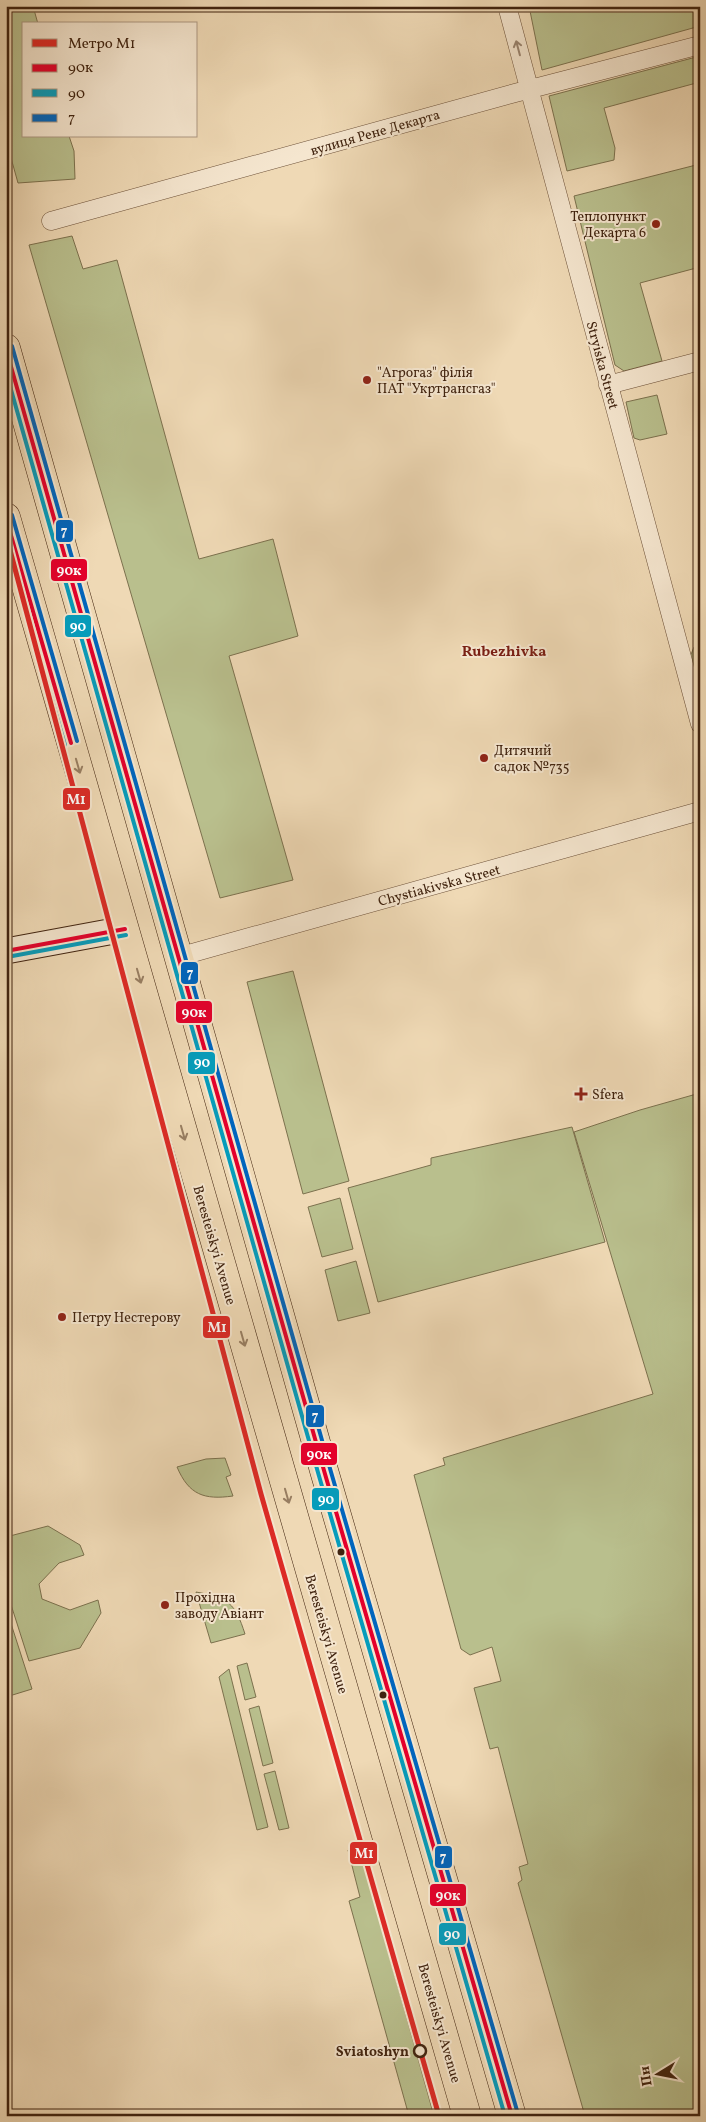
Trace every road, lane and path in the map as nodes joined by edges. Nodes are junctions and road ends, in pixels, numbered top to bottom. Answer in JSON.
{"nodes":[{"id":1,"x":507,"y":6,"type":"edge"},
{"id":2,"x":700,"y":45,"type":"edge"},
{"id":3,"x":528,"y":90,"type":"junction"},
{"id":4,"x":51,"y":221,"type":"dead end"},
{"id":5,"x":6,"y":348,"type":"edge"},
{"id":6,"x":700,"y":361,"type":"edge"},
{"id":7,"x":608,"y":384,"type":"junction"},
{"id":8,"x":6,"y":517,"type":"edge"},
{"id":9,"x":700,"y":724,"type":"edge"},
{"id":10,"x":700,"y":811,"type":"edge"},
{"id":11,"x":125,"y":930,"type":"junction"},
{"id":12,"x":6,"y":951,"type":"edge"},
{"id":13,"x":178,"y":957,"type":"junction"},
{"id":14,"x":467,"y":2116,"type":"edge"},
{"id":15,"x":512,"y":2116,"type":"edge"}],
"edges":[{"from":3,"to":1,"type":"street","name":"Stryiska Street","one_way":true},
{"from":2,"to":3,"type":"street","name":"вулиця Рене Декарта"},
{"from":3,"to":4,"type":"street","name":"вулиця Рене Декарта"},
{"from":3,"to":7,"type":"street","name":"Stryiska Street"},
{"from":5,"to":13,"type":"main road"},
{"from":6,"to":7,"type":"street"},
{"from":7,"to":9,"type":"street","name":"Stryiska Street"},
{"from":8,"to":11,"type":"main road","name":"Beresteiskyi Avenue","one_way":true},
{"from":10,"to":13,"type":"street","name":"Chystiakivska Street"},
{"from":11,"to":12,"type":"street"},
{"from":11,"to":14,"type":"main road","name":"Beresteiskyi Avenue","one_way":true},
{"from":13,"to":15,"type":"main road"}]}
